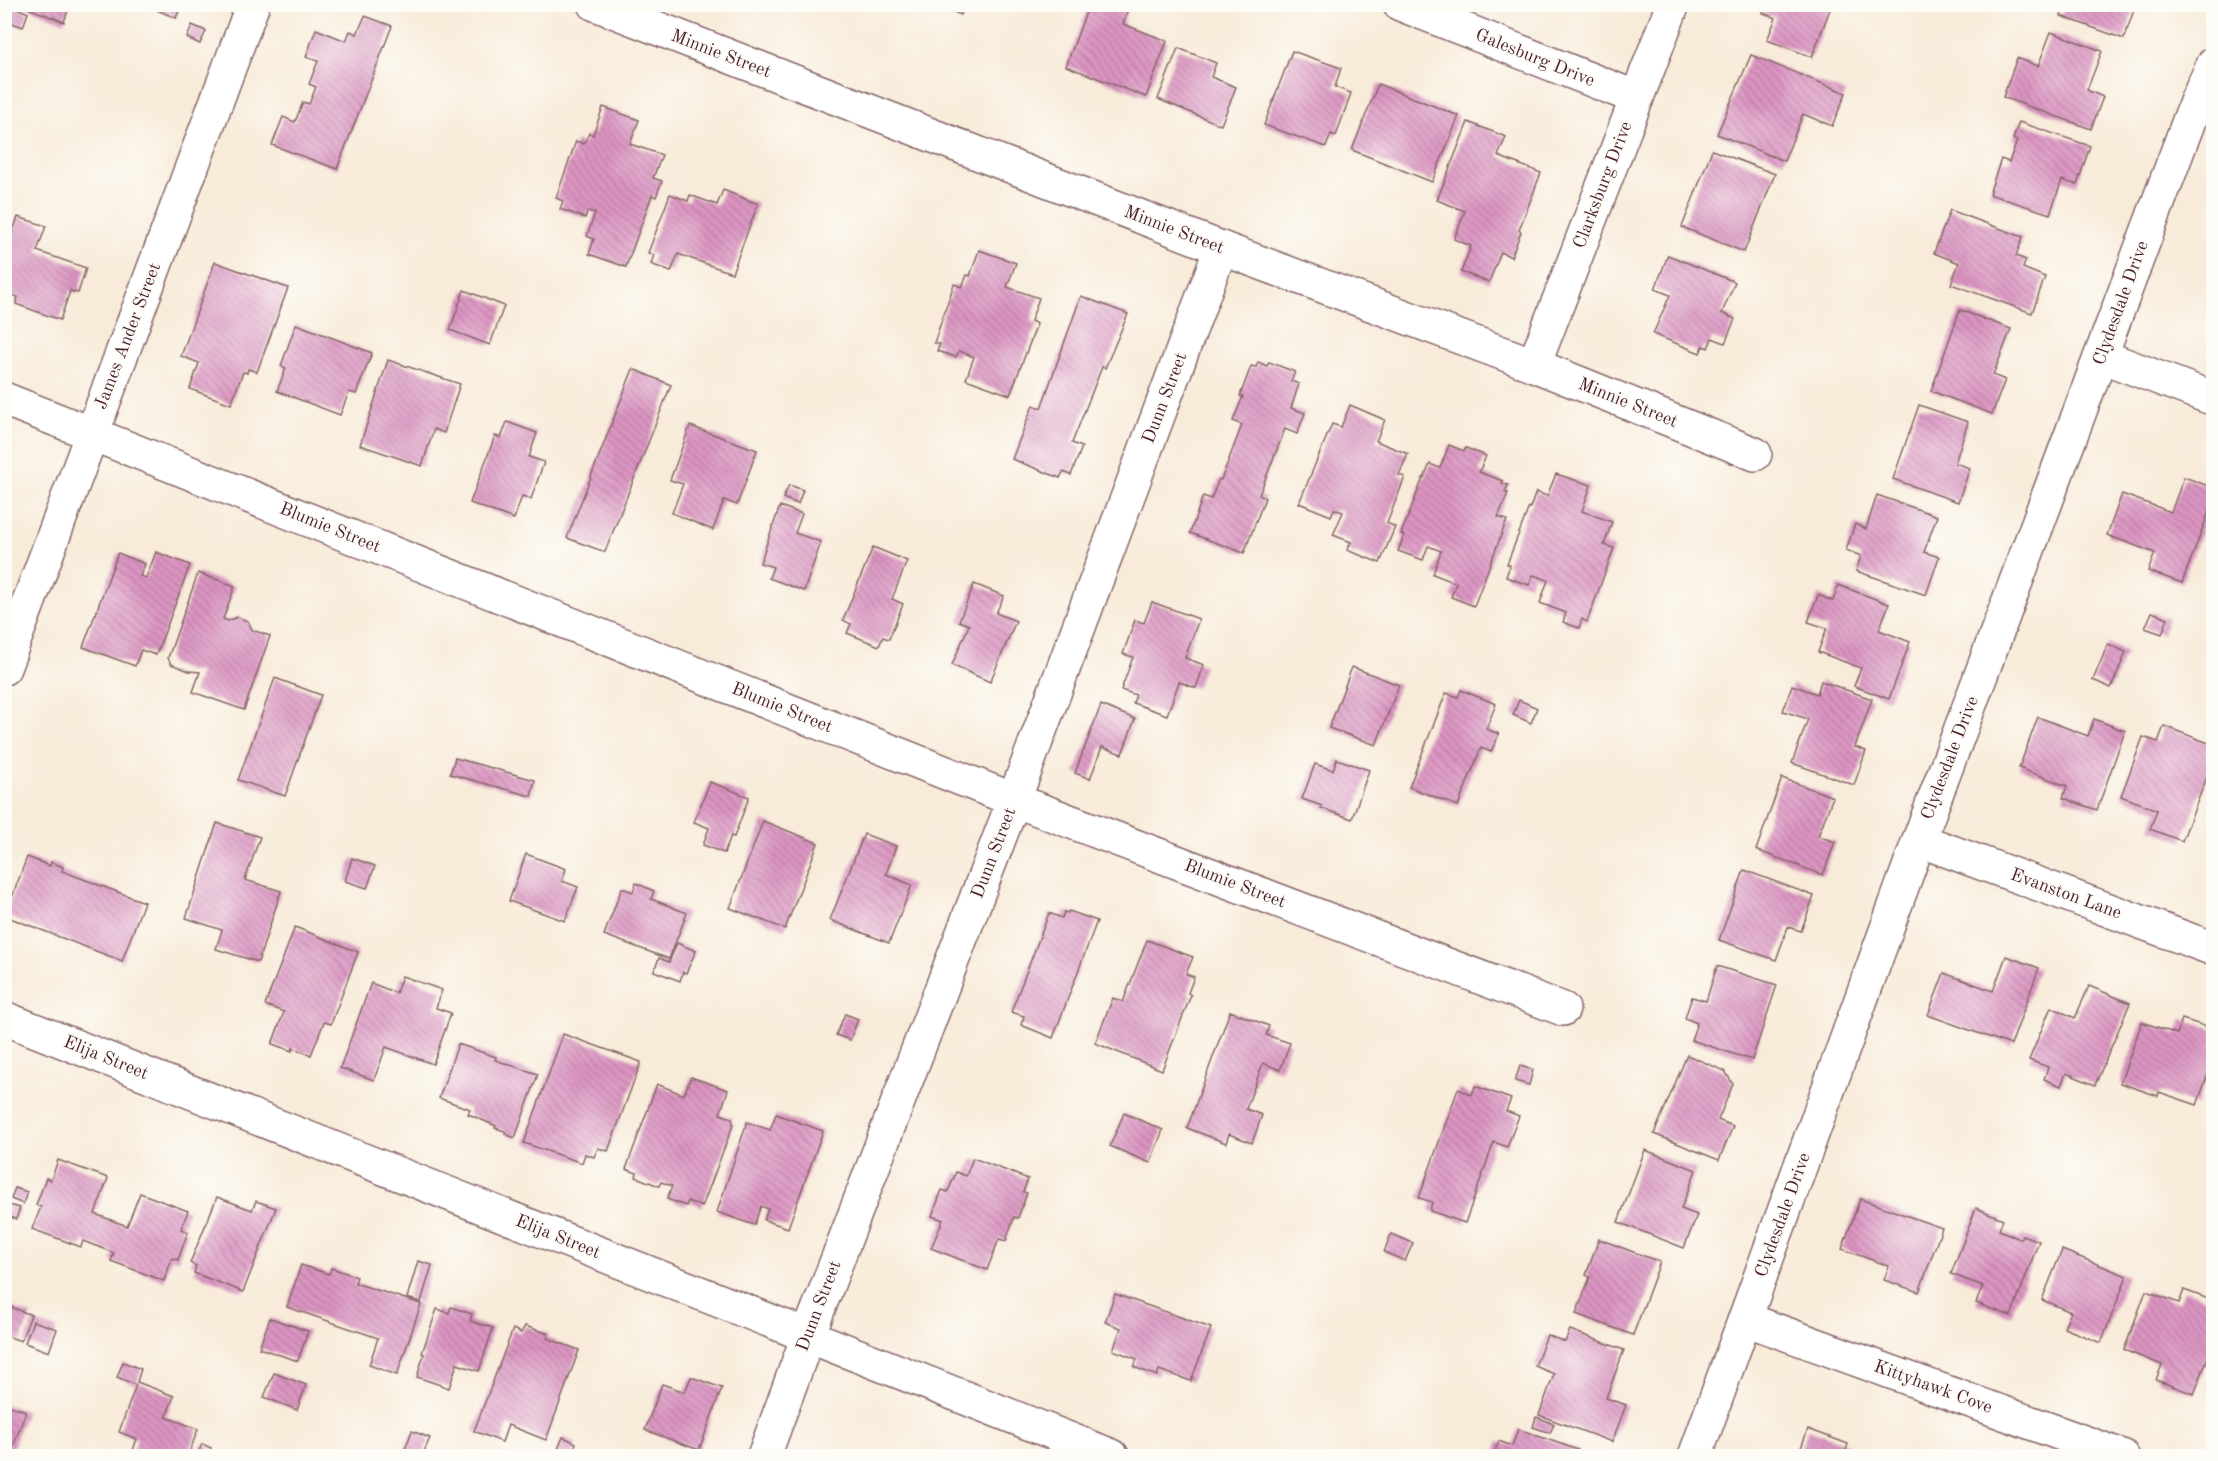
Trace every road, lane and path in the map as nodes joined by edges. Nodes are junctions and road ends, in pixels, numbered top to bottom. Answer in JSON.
{"nodes":[{"id":1,"x":253,"y":4,"type":"edge"},
{"id":2,"x":595,"y":4,"type":"edge"},
{"id":3,"x":1400,"y":4,"type":"edge"},
{"id":4,"x":1673,"y":4,"type":"edge"},
{"id":5,"x":2214,"y":63,"type":"edge"},
{"id":6,"x":1636,"y":98,"type":"junction"},
{"id":7,"x":1221,"y":248,"type":"junction"},
{"id":8,"x":2101,"y":357,"type":"junction"},
{"id":9,"x":1534,"y":365,"type":"junction"},
{"id":10,"x":4,"y":399,"type":"edge"},
{"id":11,"x":2214,"y":399,"type":"edge"},
{"id":12,"x":92,"y":433,"type":"junction"},
{"id":13,"x":1755,"y":454,"type":"dead end"},
{"id":14,"x":4,"y":668,"type":"edge"},
{"id":15,"x":1014,"y":800,"type":"junction"},
{"id":16,"x":1919,"y":840,"type":"junction"},
{"id":17,"x":2214,"y":949,"type":"edge"},
{"id":18,"x":1563,"y":1009,"type":"dead end"},
{"id":19,"x":4,"y":1018,"type":"edge"},
{"id":20,"x":1745,"y":1319,"type":"junction"},
{"id":21,"x":808,"y":1336,"type":"junction"},
{"id":22,"x":764,"y":1456,"type":"edge"},
{"id":23,"x":1112,"y":1456,"type":"edge"},
{"id":24,"x":1695,"y":1456,"type":"edge"},
{"id":25,"x":2122,"y":1456,"type":"edge"}],
"edges":[{"from":1,"to":12,"type":"street","name":"James Ander Street"},
{"from":2,"to":7,"type":"street","name":"Minnie Street"},
{"from":3,"to":6,"type":"street","name":"Galesburg Drive"},
{"from":4,"to":6,"type":"street","name":"Clarksburg Drive"},
{"from":5,"to":8,"type":"street","name":"Clydesdale Drive"},
{"from":6,"to":9,"type":"street","name":"Clarksburg Drive"},
{"from":7,"to":9,"type":"street","name":"Minnie Street"},
{"from":7,"to":15,"type":"street","name":"Dunn Street"},
{"from":8,"to":11,"type":"street"},
{"from":8,"to":16,"type":"street","name":"Clydesdale Drive"},
{"from":9,"to":13,"type":"street","name":"Minnie Street"},
{"from":10,"to":12,"type":"street","name":"Blumie Street"},
{"from":12,"to":14,"type":"street","name":"James Ander Street"},
{"from":12,"to":15,"type":"street","name":"Blumie Street"},
{"from":15,"to":18,"type":"street","name":"Blumie Street"},
{"from":15,"to":21,"type":"street","name":"Dunn Street"},
{"from":16,"to":17,"type":"street","name":"Evanston Lane"},
{"from":16,"to":20,"type":"street","name":"Clydesdale Drive"},
{"from":19,"to":21,"type":"street","name":"Elija Street"},
{"from":20,"to":24,"type":"street","name":"Clydesdale Drive"},
{"from":20,"to":25,"type":"street","name":"Kittyhawk Cove"},
{"from":21,"to":22,"type":"street","name":"Dunn Street"},
{"from":21,"to":23,"type":"street","name":"Elija Street"}]}
